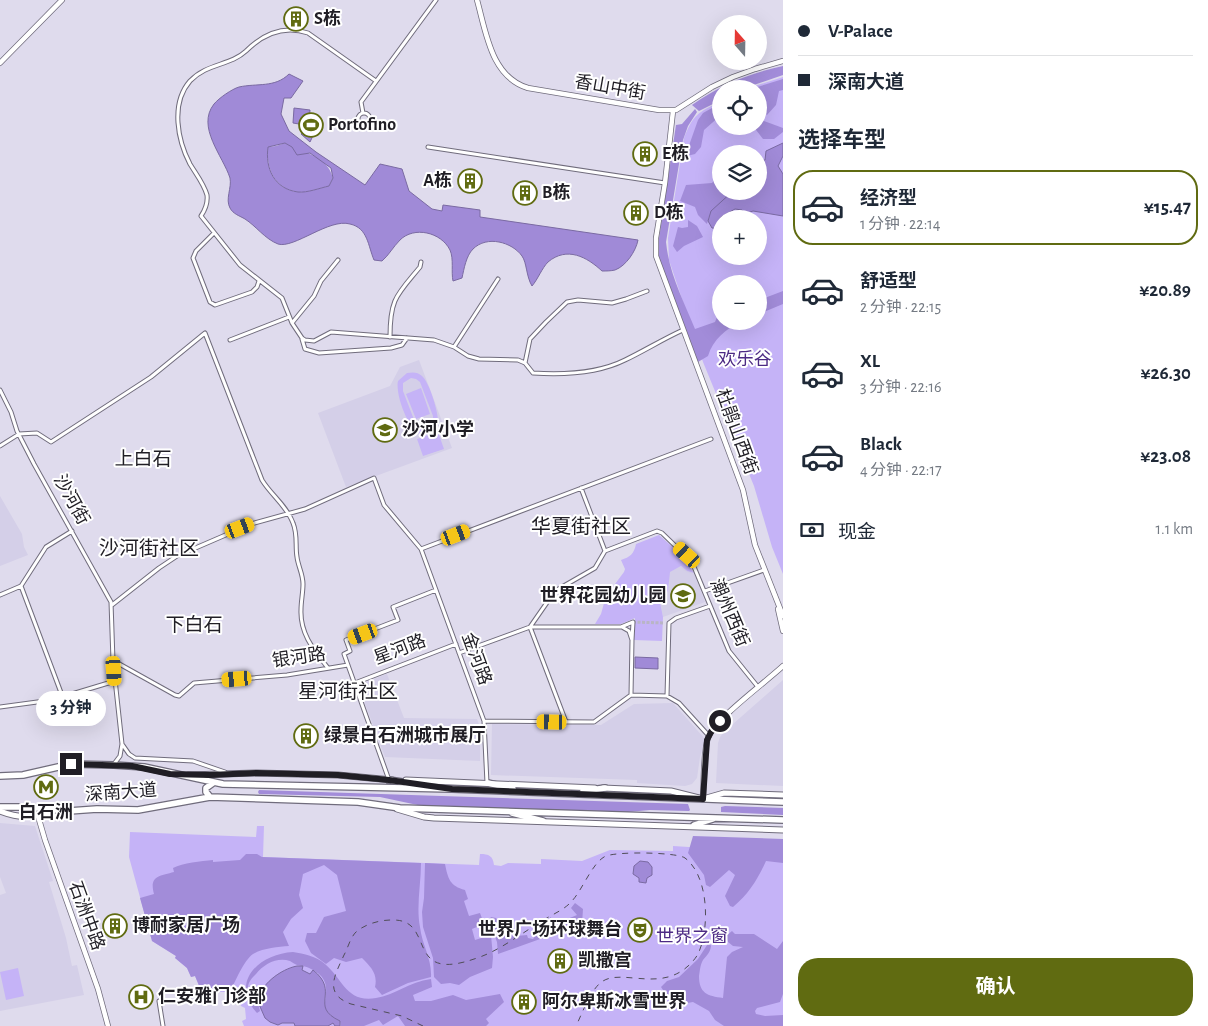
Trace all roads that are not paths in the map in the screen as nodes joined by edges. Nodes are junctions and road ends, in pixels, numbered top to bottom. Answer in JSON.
{"nodes":[{"id":1,"x":62,"y":0,"type":"edge"},
{"id":2,"x":436,"y":0,"type":"edge"},
{"id":3,"x":477,"y":0,"type":"edge"},
{"id":4,"x":783,"y":61,"type":"edge"},
{"id":5,"x":0,"y":63,"type":"edge"},
{"id":6,"x":376,"y":81,"type":"junction"},
{"id":7,"x":673,"y":111,"type":"junction"},
{"id":8,"x":363,"y":113,"type":"dead end"},
{"id":9,"x":428,"y":147,"type":"dead end"},
{"id":10,"x":665,"y":183,"type":"junction"},
{"id":11,"x":214,"y":233,"type":"junction"},
{"id":12,"x":338,"y":260,"type":"dead end"},
{"id":13,"x":421,"y":262,"type":"dead end"},
{"id":14,"x":498,"y":279,"type":"dead end"},
{"id":15,"x":258,"y":281,"type":"junction"},
{"id":16,"x":647,"y":291,"type":"dead end"},
{"id":17,"x":289,"y":316,"type":"junction"},
{"id":18,"x":292,"y":323,"type":"junction"},
{"id":19,"x":683,"y":330,"type":"junction"},
{"id":20,"x":390,"y":337,"type":"junction"},
{"id":21,"x":302,"y":338,"type":"junction"},
{"id":22,"x":407,"y":338,"type":"junction"},
{"id":23,"x":230,"y":340,"type":"dead end"},
{"id":24,"x":454,"y":347,"type":"junction"},
{"id":25,"x":525,"y":363,"type":"junction"},
{"id":26,"x":0,"y":390,"type":"edge"},
{"id":27,"x":19,"y":434,"type":"junction"},
{"id":28,"x":711,"y":439,"type":"dead end"},
{"id":29,"x":0,"y":446,"type":"edge"},
{"id":30,"x":581,"y":488,"type":"junction"},
{"id":31,"x":289,"y":514,"type":"junction"},
{"id":32,"x":72,"y":531,"type":"junction"},
{"id":33,"x":421,"y":549,"type":"junction"},
{"id":34,"x":605,"y":551,"type":"junction"},
{"id":35,"x":764,"y":570,"type":"junction"},
{"id":36,"x":21,"y":586,"type":"junction"},
{"id":37,"x":436,"y":590,"type":"junction"},
{"id":38,"x":704,"y":591,"type":"junction"},
{"id":39,"x":0,"y":594,"type":"edge"},
{"id":40,"x":112,"y":605,"type":"junction"},
{"id":41,"x":778,"y":605,"type":"junction"},
{"id":42,"x":710,"y":606,"type":"junction"},
{"id":43,"x":783,"y":616,"type":"edge"},
{"id":44,"x":664,"y":623,"type":"tunnel mouth"},
{"id":45,"x":669,"y":623,"type":"junction"},
{"id":46,"x":530,"y":627,"type":"junction"},
{"id":47,"x":621,"y":627,"type":"junction"},
{"id":48,"x":783,"y":631,"type":"edge"},
{"id":49,"x":632,"y":640,"type":"junction"},
{"id":50,"x":456,"y":644,"type":"junction"},
{"id":51,"x":459,"y":653,"type":"junction"},
{"id":52,"x":113,"y":661,"type":"junction"},
{"id":53,"x":348,"y":665,"type":"junction"},
{"id":54,"x":328,"y":668,"type":"junction"},
{"id":55,"x":782,"y":668,"type":"edge"},
{"id":56,"x":115,"y":681,"type":"junction"},
{"id":57,"x":355,"y":683,"type":"junction"},
{"id":58,"x":759,"y":687,"type":"junction"},
{"id":59,"x":630,"y":695,"type":"junction"},
{"id":60,"x":667,"y":696,"type":"junction"},
{"id":61,"x":63,"y":698,"type":"junction"},
{"id":62,"x":0,"y":707,"type":"edge"},
{"id":63,"x":484,"y":721,"type":"junction"},
{"id":64,"x":566,"y":722,"type":"junction"},
{"id":65,"x":708,"y":736,"type":"junction"},
{"id":66,"x":122,"y":744,"type":"junction"},
{"id":67,"x":114,"y":764,"type":"junction"},
{"id":68,"x":170,"y":774,"type":"junction"},
{"id":69,"x":236,"y":774,"type":"junction"},
{"id":70,"x":0,"y":776,"type":"edge"},
{"id":71,"x":389,"y":780,"type":"junction"},
{"id":72,"x":214,"y":783,"type":"junction"},
{"id":73,"x":488,"y":783,"type":"junction"},
{"id":74,"x":605,"y":788,"type":"junction"},
{"id":75,"x":452,"y":789,"type":"junction"},
{"id":76,"x":527,"y":792,"type":"junction"},
{"id":77,"x":561,"y":793,"type":"junction"},
{"id":78,"x":783,"y":795,"type":"edge"},
{"id":79,"x":210,"y":797,"type":"junction"},
{"id":80,"x":703,"y":799,"type":"junction"},
{"id":81,"x":783,"y":802,"type":"edge"},
{"id":82,"x":390,"y":807,"type":"junction"},
{"id":83,"x":0,"y":809,"type":"edge"},
{"id":84,"x":55,"y":810,"type":"junction"},
{"id":85,"x":500,"y":810,"type":"junction"},
{"id":86,"x":38,"y":816,"type":"junction"},
{"id":87,"x":717,"y":818,"type":"junction"},
{"id":88,"x":783,"y":820,"type":"edge"},
{"id":89,"x":543,"y":821,"type":"junction"},
{"id":90,"x":694,"y":825,"type":"junction"},
{"id":91,"x":783,"y":830,"type":"edge"},
{"id":92,"x":159,"y":1001,"type":"dead end"},
{"id":93,"x":108,"y":1026,"type":"edge"},
{"id":94,"x":163,"y":1026,"type":"edge"}],
"edges":[{"from":1,"to":5,"type":"street"},
{"from":2,"to":6,"type":"street"},
{"from":3,"to":7,"type":"street","name":"香山中街"},
{"from":4,"to":7,"type":"street"},
{"from":6,"to":8,"type":"street"},
{"from":6,"to":11,"type":"street"},
{"from":7,"to":10,"type":"street","name":"杜鹃山西街"},
{"from":9,"to":10,"type":"street"},
{"from":10,"to":19,"type":"street","name":"杜鹃山西街"},
{"from":11,"to":15,"type":"street"},
{"from":11,"to":15,"type":"street"},
{"from":12,"to":18,"type":"street"},
{"from":13,"to":20,"type":"street"},
{"from":14,"to":24,"type":"street"},
{"from":15,"to":17,"type":"street"},
{"from":16,"to":25,"type":"street"},
{"from":17,"to":18,"type":"street"},
{"from":17,"to":23,"type":"street"},
{"from":18,"to":21,"type":"street"},
{"from":19,"to":25,"type":"street"},
{"from":19,"to":35,"type":"street","name":"杜鹃山西街"},
{"from":20,"to":21,"type":"street"},
{"from":20,"to":22,"type":"street"},
{"from":21,"to":22,"type":"street"},
{"from":22,"to":24,"type":"street"},
{"from":24,"to":25,"type":"street"},
{"from":26,"to":27,"type":"street","name":"沙河街"},
{"from":27,"to":29,"type":"street"},
{"from":27,"to":31,"type":"street"},
{"from":27,"to":32,"type":"street","name":"沙河街"},
{"from":28,"to":30,"type":"street"},
{"from":30,"to":33,"type":"street"},
{"from":30,"to":34,"type":"street"},
{"from":31,"to":33,"type":"street","name":"金河路"},
{"from":31,"to":40,"type":"street"},
{"from":31,"to":54,"type":"street"},
{"from":32,"to":36,"type":"street"},
{"from":32,"to":40,"type":"street","name":"沙河街"},
{"from":33,"to":37,"type":"street","name":"金河路"},
{"from":34,"to":38,"type":"street","name":"潮州西街"},
{"from":34,"to":46,"type":"street"},
{"from":35,"to":38,"type":"street"},
{"from":35,"to":41,"type":"street","name":"杜鹃山西街"},
{"from":36,"to":39,"type":"street"},
{"from":36,"to":61,"type":"street"},
{"from":37,"to":50,"type":"street","name":"金河路"},
{"from":37,"to":53,"type":"street"},
{"from":38,"to":42,"type":"street","name":"潮州西街"},
{"from":40,"to":52,"type":"street","name":"沙河街"},
{"from":41,"to":43,"type":"street","name":"杜鹃山西街"},
{"from":41,"to":48,"type":"street"},
{"from":42,"to":45,"type":"street"},
{"from":42,"to":58,"type":"street","name":"潮州西街"},
{"from":44,"to":45,"type":"street"},
{"from":45,"to":60,"type":"street"},
{"from":46,"to":47,"type":"street"},
{"from":46,"to":51,"type":"street"},
{"from":46,"to":64,"type":"street"},
{"from":47,"to":49,"type":"street"},
{"from":47,"to":49,"type":"street"},
{"from":49,"to":59,"type":"street"},
{"from":50,"to":51,"type":"street","name":"金河路"},
{"from":50,"to":57,"type":"street","name":"星河路"},
{"from":51,"to":63,"type":"street","name":"金河路"},
{"from":52,"to":54,"type":"street","name":"银河路"},
{"from":52,"to":56,"type":"street","name":"沙河街"},
{"from":53,"to":54,"type":"street","name":"银河路"},
{"from":53,"to":57,"type":"street"},
{"from":55,"to":58,"type":"street"},
{"from":56,"to":61,"type":"street"},
{"from":56,"to":66,"type":"street","name":"沙河街"},
{"from":57,"to":71,"type":"street"},
{"from":58,"to":65,"type":"street"},
{"from":59,"to":60,"type":"street"},
{"from":59,"to":64,"type":"street"},
{"from":60,"to":65,"type":"street"},
{"from":61,"to":62,"type":"street"},
{"from":63,"to":64,"type":"street"},
{"from":63,"to":73,"type":"street","name":"金河路"},
{"from":65,"to":80,"type":"street"},
{"from":66,"to":67,"type":"street"},
{"from":66,"to":69,"type":"street"},
{"from":67,"to":68,"type":"main road","name":"深南大道"},
{"from":67,"to":70,"type":"main road","name":"深南大道"},
{"from":68,"to":69,"type":"main road"},
{"from":68,"to":72,"type":"main road","name":"深南大道"},
{"from":69,"to":71,"type":"main road"},
{"from":71,"to":73,"type":"main road"},
{"from":71,"to":75,"type":"main road"},
{"from":72,"to":75,"type":"main road","name":"深南大道"},
{"from":72,"to":79,"type":"main road"},
{"from":73,"to":74,"type":"main road"},
{"from":73,"to":76,"type":"main road"},
{"from":74,"to":77,"type":"main road"},
{"from":74,"to":80,"type":"main road"},
{"from":75,"to":76,"type":"main road","name":"深南大道"},
{"from":76,"to":77,"type":"main road","name":"深南大道"},
{"from":77,"to":80,"type":"main road","name":"深南大道"},
{"from":78,"to":80,"type":"main road"},
{"from":79,"to":82,"type":"main road","name":"深南大道"},
{"from":79,"to":84,"type":"main road","name":"深南大道"},
{"from":80,"to":81,"type":"main road","name":"深南大道"},
{"from":82,"to":85,"type":"main road","name":"深南大道"},
{"from":82,"to":89,"type":"main road"},
{"from":83,"to":84,"type":"main road","name":"深南大道"},
{"from":83,"to":86,"type":"main road"},
{"from":84,"to":86,"type":"main road"},
{"from":85,"to":87,"type":"main road","name":"深南大道"},
{"from":85,"to":89,"type":"main road"},
{"from":86,"to":93,"type":"street","name":"石洲中路"},
{"from":87,"to":88,"type":"main road","name":"深南大道"},
{"from":87,"to":90,"type":"main road"},
{"from":89,"to":90,"type":"main road"},
{"from":90,"to":91,"type":"main road"},
{"from":92,"to":94,"type":"street"}]}
